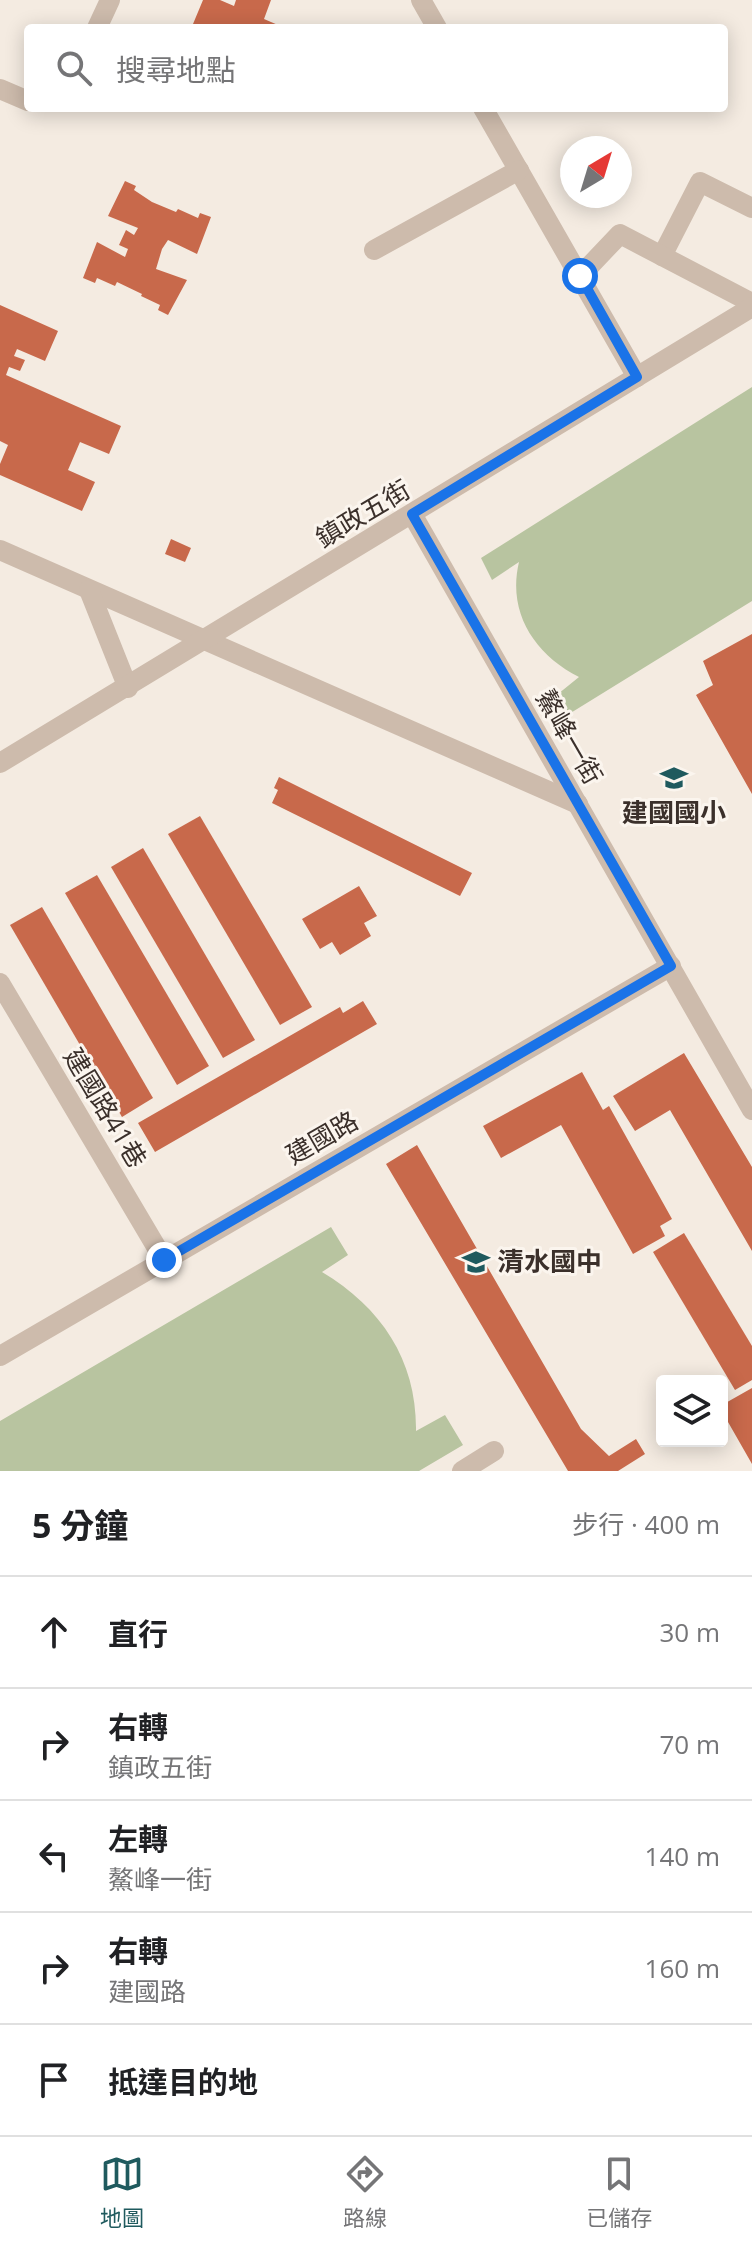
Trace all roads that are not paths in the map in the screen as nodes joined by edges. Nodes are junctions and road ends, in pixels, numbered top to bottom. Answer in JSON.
{"nodes":[{"id":1,"x":110,"y":0,"type":"edge"},
{"id":2,"x":421,"y":0,"type":"edge"},
{"id":3,"x":99,"y":24,"type":"edge"},
{"id":4,"x":435,"y":24,"type":"edge"},
{"id":5,"x":0,"y":89,"type":"edge"},
{"id":6,"x":24,"y":99,"type":"edge"},
{"id":7,"x":485,"y":112,"type":"edge"},
{"id":8,"x":519,"y":170,"type":"junction"},
{"id":9,"x":752,"y":208,"type":"edge"},
{"id":10,"x":374,"y":250,"type":"dead end"},
{"id":11,"x":662,"y":256,"type":"junction"},
{"id":12,"x":580,"y":276,"type":"junction"},
{"id":13,"x":752,"y":305,"type":"edge"},
{"id":14,"x":637,"y":377,"type":"junction"},
{"id":15,"x":412,"y":514,"type":"junction"},
{"id":16,"x":0,"y":550,"type":"edge"},
{"id":17,"x":89,"y":590,"type":"junction"},
{"id":18,"x":203,"y":642,"type":"junction"},
{"id":19,"x":128,"y":688,"type":"junction"},
{"id":20,"x":0,"y":763,"type":"edge"},
{"id":21,"x":578,"y":804,"type":"junction"},
{"id":22,"x":671,"y":966,"type":"junction"},
{"id":23,"x":0,"y":983,"type":"edge"},
{"id":24,"x":752,"y":1110,"type":"edge"},
{"id":25,"x":164,"y":1260,"type":"junction"},
{"id":26,"x":0,"y":1356,"type":"edge"},
{"id":27,"x":494,"y":1451,"type":"dead end"},
{"id":28,"x":462,"y":1471,"type":"edge"}],
"edges":[{"from":1,"to":3,"type":"street"},
{"from":2,"to":4,"type":"street"},
{"from":5,"to":6,"type":"street"},
{"from":7,"to":8,"type":"street"},
{"from":8,"to":10,"type":"street"},
{"from":8,"to":12,"type":"street"},
{"from":9,"to":11,"type":"street"},
{"from":11,"to":12,"type":"street"},
{"from":11,"to":13,"type":"street"},
{"from":12,"to":14,"type":"street"},
{"from":13,"to":14,"type":"street","name":"鎮政五街"},
{"from":14,"to":15,"type":"street","name":"鎮政五街"},
{"from":15,"to":18,"type":"street","name":"鎮政五街"},
{"from":15,"to":21,"type":"street","name":"鰲峰一街"},
{"from":16,"to":17,"type":"street"},
{"from":17,"to":18,"type":"street"},
{"from":17,"to":19,"type":"street"},
{"from":18,"to":19,"type":"street","name":"鎮政五街"},
{"from":18,"to":21,"type":"street"},
{"from":19,"to":20,"type":"street","name":"鎮政五街"},
{"from":21,"to":22,"type":"street","name":"鰲峰一街"},
{"from":22,"to":24,"type":"street","name":"鰲峰一街"},
{"from":22,"to":25,"type":"street","name":"建國路"},
{"from":23,"to":25,"type":"street","name":"建國路41巷"},
{"from":25,"to":26,"type":"street","name":"建國路"},
{"from":27,"to":28,"type":"street"}]}
